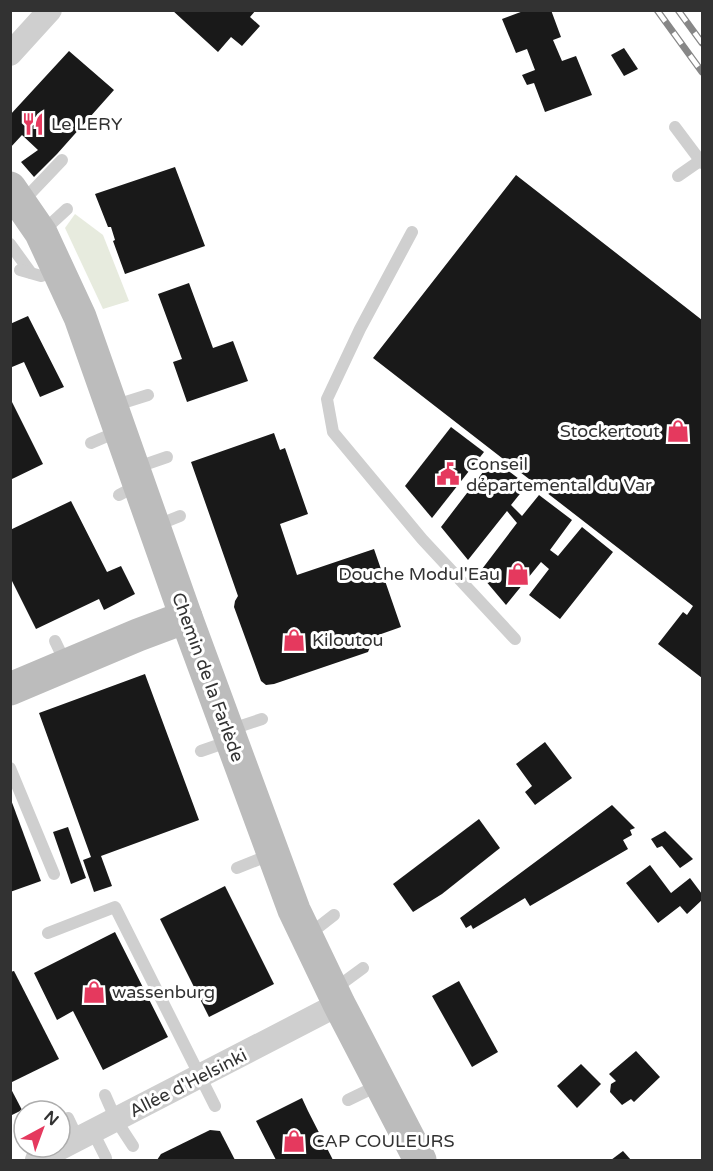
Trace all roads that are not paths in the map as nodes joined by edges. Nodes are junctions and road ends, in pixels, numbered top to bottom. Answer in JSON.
{"nodes":[{"id":1,"x":50,"y":10,"type":"edge"},
{"id":2,"x":10,"y":54,"type":"edge"},
{"id":3,"x":675,"y":128,"type":"dead end"},
{"id":4,"x":62,"y":160,"type":"dead end"},
{"id":5,"x":702,"y":162,"type":"edge"},
{"id":6,"x":678,"y":176,"type":"dead end"},
{"id":7,"x":16,"y":195,"type":"edge"},
{"id":8,"x":67,"y":209,"type":"dead end"},
{"id":9,"x":412,"y":232,"type":"dead end"},
{"id":10,"x":41,"y":233,"type":"junction"},
{"id":11,"x":10,"y":244,"type":"edge"},
{"id":12,"x":36,"y":271,"type":"junction"},
{"id":13,"x":148,"y":395,"type":"dead end"},
{"id":14,"x":108,"y":426,"type":"junction"},
{"id":15,"x":167,"y":457,"type":"dead end"},
{"id":16,"x":130,"y":483,"type":"junction"},
{"id":17,"x":186,"y":617,"type":"junction"},
{"id":18,"x":516,"y":639,"type":"dead end"},
{"id":19,"x":10,"y":689,"type":"edge"},
{"id":20,"x":262,"y":719,"type":"dead end"},
{"id":21,"x":220,"y":740,"type":"junction"},
{"id":22,"x":10,"y":768,"type":"edge"},
{"id":23,"x":273,"y":853,"type":"junction"},
{"id":24,"x":237,"y":868,"type":"dead end"},
{"id":25,"x":54,"y":874,"type":"dead end"},
{"id":26,"x":334,"y":915,"type":"dead end"},
{"id":27,"x":48,"y":933,"type":"dead end"},
{"id":28,"x":307,"y":937,"type":"junction"},
{"id":29,"x":363,"y":968,"type":"dead end"},
{"id":30,"x":335,"y":998,"type":"junction"},
{"id":31,"x":200,"y":1076,"type":"junction"},
{"id":32,"x":380,"y":1084,"type":"junction"},
{"id":33,"x":105,"y":1095,"type":"dead end"},
{"id":34,"x":348,"y":1100,"type":"dead end"},
{"id":35,"x":214,"y":1106,"type":"dead end"},
{"id":36,"x":116,"y":1120,"type":"junction"},
{"id":37,"x":80,"y":1130,"type":"junction"},
{"id":38,"x":133,"y":1146,"type":"dead end"},
{"id":39,"x":106,"y":1158,"type":"dead end"},
{"id":40,"x":37,"y":1161,"type":"edge"},
{"id":41,"x":420,"y":1161,"type":"edge"}],
"edges":[{"from":1,"to":2,"type":"street"},
{"from":3,"to":5,"type":"lane"},
{"from":4,"to":7,"type":"lane"},
{"from":5,"to":6,"type":"lane"},
{"from":7,"to":10,"type":"street","name":"Chemin de la Farlède"},
{"from":8,"to":10,"type":"lane"},
{"from":9,"to":18,"type":"lane"},
{"from":10,"to":12,"type":"street","name":"Chemin de la Farlède"},
{"from":11,"to":12,"type":"lane"},
{"from":12,"to":14,"type":"street","name":"Chemin de la Farlède"},
{"from":13,"to":14,"type":"lane"},
{"from":14,"to":16,"type":"street","name":"Chemin de la Farlède"},
{"from":15,"to":16,"type":"lane"},
{"from":16,"to":17,"type":"street","name":"Chemin de la Farlède"},
{"from":17,"to":19,"type":"street"},
{"from":17,"to":21,"type":"street","name":"Chemin de la Farlède"},
{"from":20,"to":21,"type":"lane"},
{"from":21,"to":23,"type":"street","name":"Chemin de la Farlède"},
{"from":22,"to":25,"type":"lane"},
{"from":23,"to":24,"type":"lane"},
{"from":23,"to":28,"type":"street","name":"Chemin de la Farlède"},
{"from":26,"to":28,"type":"lane"},
{"from":27,"to":31,"type":"lane"},
{"from":28,"to":30,"type":"street","name":"Chemin de la Farlède"},
{"from":29,"to":30,"type":"lane"},
{"from":30,"to":31,"type":"street","name":"Allée d'Helsinki"},
{"from":30,"to":32,"type":"street","name":"Chemin de la Farlède"},
{"from":31,"to":35,"type":"lane"},
{"from":31,"to":36,"type":"street","name":"Allée d'Helsinki"},
{"from":32,"to":34,"type":"lane"},
{"from":32,"to":41,"type":"street","name":"Chemin de la Farlède"},
{"from":33,"to":36,"type":"lane"},
{"from":36,"to":37,"type":"street","name":"Allée d'Helsinki"},
{"from":36,"to":38,"type":"lane"},
{"from":37,"to":39,"type":"lane"},
{"from":37,"to":40,"type":"street","name":"Allée d'Helsinki"}]}
